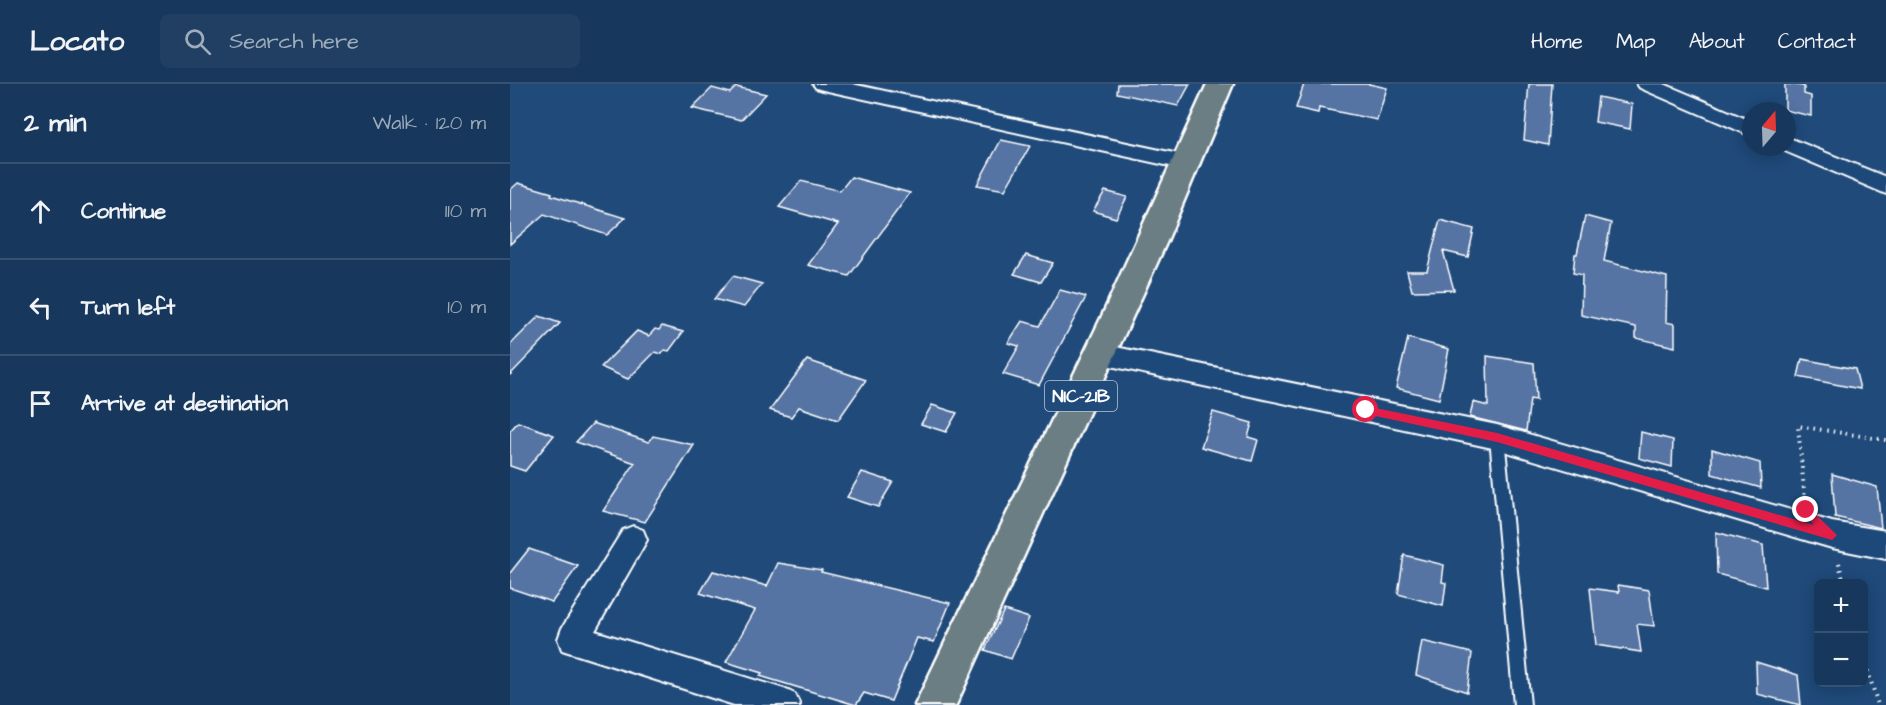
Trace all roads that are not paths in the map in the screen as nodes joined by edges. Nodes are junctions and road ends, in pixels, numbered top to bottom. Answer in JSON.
{"nodes":[{"id":1,"x":823,"y":84,"type":"edge"},
{"id":2,"x":1220,"y":84,"type":"edge"},
{"id":3,"x":1647,"y":84,"type":"edge"},
{"id":4,"x":1742,"y":125,"type":"edge"},
{"id":5,"x":1796,"y":148,"type":"edge"},
{"id":6,"x":1188,"y":163,"type":"junction"},
{"id":7,"x":1886,"y":186,"type":"edge"},
{"id":8,"x":1101,"y":354,"type":"junction"},
{"id":9,"x":1497,"y":437,"type":"junction"},
{"id":10,"x":633,"y":540,"type":"dead end"},
{"id":11,"x":1886,"y":545,"type":"edge"},
{"id":12,"x":784,"y":705,"type":"edge"},
{"id":13,"x":934,"y":705,"type":"edge"},
{"id":14,"x":1522,"y":705,"type":"edge"}],
"edges":[{"from":1,"to":6,"type":"street"},
{"from":2,"to":6,"type":"highway","number":"NIC-21B"},
{"from":3,"to":4,"type":"street"},
{"from":5,"to":7,"type":"street"},
{"from":6,"to":8,"type":"highway","number":"NIC-21B"},
{"from":8,"to":9,"type":"street"},
{"from":8,"to":13,"type":"highway","number":"NIC-21B"},
{"from":9,"to":11,"type":"street"},
{"from":9,"to":14,"type":"lane"},
{"from":10,"to":12,"type":"street"}]}
